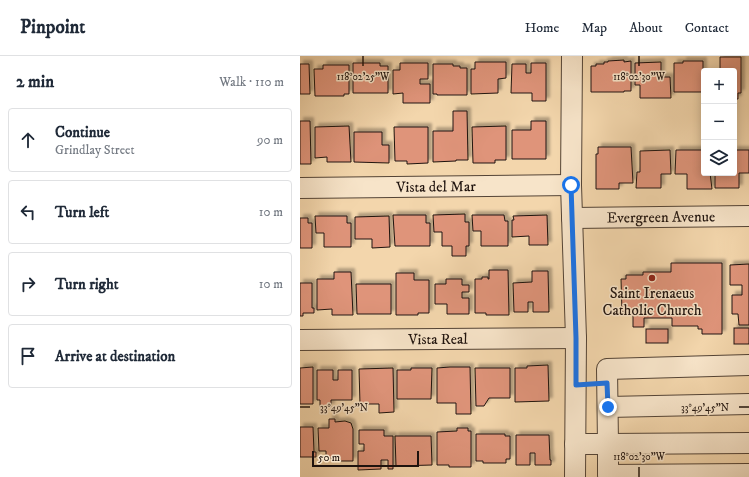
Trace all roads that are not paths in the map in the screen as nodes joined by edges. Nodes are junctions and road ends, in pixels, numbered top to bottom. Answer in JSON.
{"nodes":[{"id":1,"x":572,"y":56,"type":"edge"},
{"id":2,"x":571,"y":185,"type":"junction"},
{"id":3,"x":300,"y":188,"type":"edge"},
{"id":4,"x":749,"y":216,"type":"edge"},
{"id":5,"x":572,"y":218,"type":"junction"},
{"id":6,"x":576,"y":338,"type":"junction"},
{"id":7,"x":300,"y":340,"type":"edge"},
{"id":8,"x":749,"y":365,"type":"edge"},
{"id":9,"x":607,"y":383,"type":"junction"},
{"id":10,"x":576,"y":385,"type":"junction"},
{"id":11,"x":749,"y":404,"type":"edge"},
{"id":12,"x":608,"y":407,"type":"junction"},
{"id":13,"x":749,"y":443,"type":"edge"},
{"id":14,"x":575,"y":444,"type":"junction"},
{"id":15,"x":608,"y":444,"type":"junction"},
{"id":16,"x":749,"y":474,"type":"edge"},
{"id":17,"x":575,"y":477,"type":"edge"}],
"edges":[{"from":1,"to":2,"type":"street"},
{"from":2,"to":3,"type":"street","name":"Vista del Mar"},
{"from":2,"to":5,"type":"street"},
{"from":4,"to":5,"type":"street","name":"Evergreen Avenue"},
{"from":5,"to":6,"type":"street"},
{"from":6,"to":7,"type":"street","name":"Vista Real"},
{"from":6,"to":10,"type":"street"},
{"from":8,"to":9,"type":"street"},
{"from":9,"to":10,"type":"street"},
{"from":9,"to":12,"type":"street"},
{"from":10,"to":14,"type":"street"},
{"from":11,"to":12,"type":"street"},
{"from":12,"to":15,"type":"street"},
{"from":13,"to":15,"type":"street"},
{"from":14,"to":15,"type":"street"},
{"from":14,"to":17,"type":"street"},
{"from":15,"to":16,"type":"street"}]}
